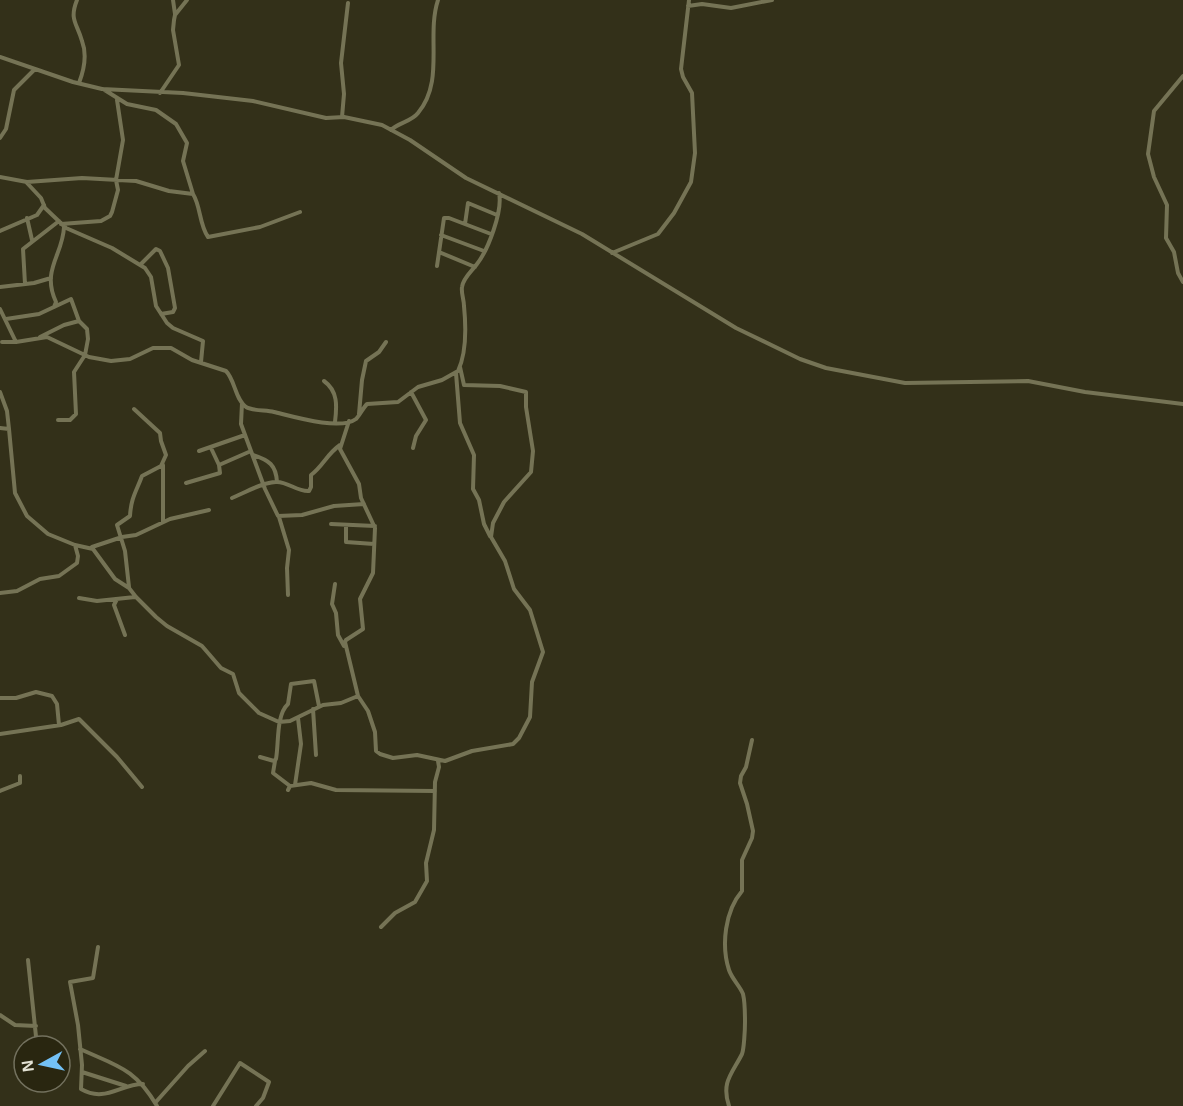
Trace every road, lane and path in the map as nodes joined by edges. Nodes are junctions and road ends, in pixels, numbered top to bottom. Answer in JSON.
{"nodes":[{"id":1,"x":77,"y":0,"type":"edge"},
{"id":2,"x":172,"y":0,"type":"edge"},
{"id":3,"x":187,"y":0,"type":"edge"},
{"id":4,"x":438,"y":0,"type":"edge"},
{"id":5,"x":772,"y":0,"type":"edge"},
{"id":6,"x":348,"y":3,"type":"dead end"},
{"id":7,"x":688,"y":3,"type":"edge"},
{"id":8,"x":175,"y":15,"type":"junction"},
{"id":9,"x":0,"y":57,"type":"edge"},
{"id":10,"x":34,"y":69,"type":"junction"},
{"id":11,"x":1183,"y":76,"type":"edge"},
{"id":12,"x":79,"y":83,"type":"junction"},
{"id":13,"x":102,"y":89,"type":"junction"},
{"id":14,"x":160,"y":94,"type":"junction"},
{"id":15,"x":117,"y":100,"type":"junction"},
{"id":16,"x":342,"y":117,"type":"junction"},
{"id":17,"x":392,"y":130,"type":"junction"},
{"id":18,"x":0,"y":138,"type":"edge"},
{"id":19,"x":0,"y":177,"type":"edge"},
{"id":20,"x":116,"y":180,"type":"junction"},
{"id":21,"x":27,"y":182,"type":"junction"},
{"id":22,"x":499,"y":193,"type":"junction"},
{"id":23,"x":192,"y":194,"type":"junction"},
{"id":24,"x":44,"y":205,"type":"junction"},
{"id":25,"x":300,"y":212,"type":"dead end"},
{"id":26,"x":497,"y":215,"type":"junction"},
{"id":27,"x":27,"y":218,"type":"junction"},
{"id":28,"x":62,"y":224,"type":"junction"},
{"id":29,"x":465,"y":224,"type":"junction"},
{"id":30,"x":0,"y":231,"type":"edge"},
{"id":31,"x":491,"y":234,"type":"junction"},
{"id":32,"x":441,"y":235,"type":"junction"},
{"id":33,"x":32,"y":240,"type":"junction"},
{"id":34,"x":484,"y":251,"type":"junction"},
{"id":35,"x":439,"y":252,"type":"junction"},
{"id":36,"x":612,"y":253,"type":"junction"},
{"id":37,"x":141,"y":264,"type":"junction"},
{"id":38,"x":437,"y":266,"type":"dead end"},
{"id":39,"x":475,"y":267,"type":"junction"},
{"id":40,"x":51,"y":278,"type":"junction"},
{"id":41,"x":1183,"y":282,"type":"edge"},
{"id":42,"x":25,"y":284,"type":"junction"},
{"id":43,"x":0,"y":287,"type":"edge"},
{"id":44,"x":54,"y":308,"type":"junction"},
{"id":45,"x":0,"y":309,"type":"edge"},
{"id":46,"x":160,"y":314,"type":"junction"},
{"id":47,"x":6,"y":319,"type":"junction"},
{"id":48,"x":79,"y":321,"type":"junction"},
{"id":49,"x":39,"y":337,"type":"junction"},
{"id":50,"x":2,"y":342,"type":"dead end"},
{"id":51,"x":16,"y":342,"type":"junction"},
{"id":52,"x":386,"y":342,"type":"dead end"},
{"id":53,"x":85,"y":355,"type":"junction"},
{"id":54,"x":201,"y":362,"type":"junction"},
{"id":55,"x":460,"y":367,"type":"junction"},
{"id":56,"x":456,"y":373,"type":"junction"},
{"id":57,"x":324,"y":381,"type":"dead end"},
{"id":58,"x":0,"y":392,"type":"edge"},
{"id":59,"x":411,"y":392,"type":"junction"},
{"id":60,"x":242,"y":403,"type":"junction"},
{"id":61,"x":1183,"y":404,"type":"edge"},
{"id":62,"x":134,"y":409,"type":"dead end"},
{"id":63,"x":359,"y":414,"type":"junction"},
{"id":64,"x":58,"y":420,"type":"dead end"},
{"id":65,"x":349,"y":421,"type":"junction"},
{"id":66,"x":335,"y":422,"type":"junction"},
{"id":67,"x":0,"y":428,"type":"edge"},
{"id":68,"x":9,"y":429,"type":"junction"},
{"id":69,"x":245,"y":435,"type":"junction"},
{"id":70,"x":340,"y":445,"type":"junction"},
{"id":71,"x":211,"y":448,"type":"junction"},
{"id":72,"x":413,"y":448,"type":"dead end"},
{"id":73,"x":199,"y":452,"type":"dead end"},
{"id":74,"x":252,"y":453,"type":"junction"},
{"id":75,"x":162,"y":465,"type":"junction"},
{"id":76,"x":219,"y":465,"type":"junction"},
{"id":77,"x":277,"y":482,"type":"junction"},
{"id":78,"x":186,"y":483,"type":"dead end"},
{"id":79,"x":264,"y":485,"type":"junction"},
{"id":80,"x":232,"y":498,"type":"dead end"},
{"id":81,"x":364,"y":504,"type":"junction"},
{"id":82,"x":209,"y":510,"type":"dead end"},
{"id":83,"x":279,"y":517,"type":"junction"},
{"id":84,"x":164,"y":522,"type":"junction"},
{"id":85,"x":331,"y":524,"type":"dead end"},
{"id":86,"x":346,"y":525,"type":"junction"},
{"id":87,"x":375,"y":526,"type":"junction"},
{"id":88,"x":121,"y":537,"type":"junction"},
{"id":89,"x":491,"y":537,"type":"junction"},
{"id":90,"x":374,"y":544,"type":"junction"},
{"id":91,"x":75,"y":545,"type":"junction"},
{"id":92,"x":91,"y":548,"type":"junction"},
{"id":93,"x":335,"y":584,"type":"dead end"},
{"id":94,"x":129,"y":588,"type":"junction"},
{"id":95,"x":0,"y":593,"type":"edge"},
{"id":96,"x":288,"y":595,"type":"dead end"},
{"id":97,"x":135,"y":597,"type":"junction"},
{"id":98,"x":79,"y":598,"type":"dead end"},
{"id":99,"x":118,"y":598,"type":"junction"},
{"id":100,"x":125,"y":635,"type":"dead end"},
{"id":101,"x":346,"y":650,"type":"junction"},
{"id":102,"x":358,"y":696,"type":"junction"},
{"id":103,"x":0,"y":698,"type":"edge"},
{"id":104,"x":319,"y":706,"type":"junction"},
{"id":105,"x":313,"y":709,"type":"junction"},
{"id":106,"x":298,"y":718,"type":"junction"},
{"id":107,"x":279,"y":722,"type":"junction"},
{"id":108,"x":58,"y":725,"type":"junction"},
{"id":109,"x":0,"y":734,"type":"edge"},
{"id":110,"x":752,"y":741,"type":"dead end"},
{"id":111,"x":316,"y":755,"type":"dead end"},
{"id":112,"x":260,"y":757,"type":"dead end"},
{"id":113,"x":276,"y":760,"type":"junction"},
{"id":114,"x":438,"y":761,"type":"junction"},
{"id":115,"x":20,"y":776,"type":"dead end"},
{"id":116,"x":142,"y":787,"type":"dead end"},
{"id":117,"x":291,"y":787,"type":"junction"},
{"id":118,"x":0,"y":791,"type":"edge"},
{"id":119,"x":435,"y":791,"type":"junction"},
{"id":120,"x":381,"y":927,"type":"dead end"},
{"id":121,"x":98,"y":947,"type":"dead end"},
{"id":122,"x":28,"y":960,"type":"dead end"},
{"id":123,"x":0,"y":1015,"type":"edge"},
{"id":124,"x":36,"y":1026,"type":"junction"},
{"id":125,"x":36,"y":1034,"type":"edge"},
{"id":126,"x":80,"y":1049,"type":"junction"},
{"id":127,"x":205,"y":1051,"type":"dead end"},
{"id":128,"x":82,"y":1072,"type":"junction"},
{"id":129,"x":143,"y":1084,"type":"junction"},
{"id":130,"x":126,"y":1086,"type":"junction"},
{"id":131,"x":156,"y":1104,"type":"edge"},
{"id":132,"x":213,"y":1106,"type":"edge"},
{"id":133,"x":256,"y":1106,"type":"edge"},
{"id":134,"x":729,"y":1106,"type":"edge"}],
"edges":[{"from":1,"to":12,"type":"street"},
{"from":2,"to":8,"type":"street"},
{"from":3,"to":8,"type":"street"},
{"from":4,"to":17,"type":"street"},
{"from":5,"to":7,"type":"street"},
{"from":6,"to":16,"type":"street"},
{"from":7,"to":36,"type":"street"},
{"from":8,"to":14,"type":"street"},
{"from":9,"to":10,"type":"street"},
{"from":10,"to":12,"type":"street"},
{"from":10,"to":18,"type":"street"},
{"from":11,"to":41,"type":"street"},
{"from":12,"to":13,"type":"street"},
{"from":13,"to":14,"type":"street"},
{"from":13,"to":15,"type":"street"},
{"from":14,"to":16,"type":"street"},
{"from":15,"to":20,"type":"street"},
{"from":15,"to":23,"type":"street"},
{"from":16,"to":17,"type":"street"},
{"from":17,"to":22,"type":"street"},
{"from":19,"to":21,"type":"street"},
{"from":20,"to":21,"type":"street"},
{"from":20,"to":23,"type":"street"},
{"from":20,"to":28,"type":"street"},
{"from":21,"to":24,"type":"street"},
{"from":22,"to":26,"type":"street"},
{"from":22,"to":36,"type":"street"},
{"from":23,"to":25,"type":"street"},
{"from":24,"to":27,"type":"street"},
{"from":24,"to":28,"type":"street"},
{"from":26,"to":29,"type":"street"},
{"from":26,"to":31,"type":"street"},
{"from":27,"to":30,"type":"street"},
{"from":27,"to":33,"type":"street"},
{"from":28,"to":33,"type":"street"},
{"from":28,"to":37,"type":"street"},
{"from":28,"to":40,"type":"street"},
{"from":29,"to":31,"type":"street"},
{"from":29,"to":32,"type":"street"},
{"from":31,"to":34,"type":"street"},
{"from":32,"to":34,"type":"street"},
{"from":32,"to":35,"type":"street"},
{"from":33,"to":42,"type":"street"},
{"from":34,"to":39,"type":"street"},
{"from":35,"to":38,"type":"street"},
{"from":35,"to":39,"type":"street"},
{"from":36,"to":61,"type":"street"},
{"from":37,"to":46,"type":"street"},
{"from":37,"to":46,"type":"street"},
{"from":39,"to":55,"type":"street"},
{"from":40,"to":42,"type":"street"},
{"from":40,"to":44,"type":"street"},
{"from":42,"to":43,"type":"street"},
{"from":44,"to":47,"type":"street"},
{"from":44,"to":48,"type":"street"},
{"from":45,"to":47,"type":"street"},
{"from":46,"to":54,"type":"street"},
{"from":47,"to":51,"type":"street"},
{"from":48,"to":49,"type":"street"},
{"from":48,"to":53,"type":"street"},
{"from":49,"to":51,"type":"street"},
{"from":49,"to":53,"type":"street"},
{"from":50,"to":51,"type":"street"},
{"from":52,"to":63,"type":"street"},
{"from":53,"to":54,"type":"street"},
{"from":53,"to":64,"type":"street"},
{"from":54,"to":60,"type":"street"},
{"from":55,"to":56,"type":"street"},
{"from":55,"to":89,"type":"street"},
{"from":56,"to":59,"type":"street"},
{"from":56,"to":89,"type":"street"},
{"from":57,"to":66,"type":"street"},
{"from":58,"to":68,"type":"street"},
{"from":59,"to":63,"type":"street"},
{"from":59,"to":72,"type":"street"},
{"from":60,"to":66,"type":"street"},
{"from":60,"to":69,"type":"street"},
{"from":62,"to":75,"type":"street"},
{"from":63,"to":65,"type":"street"},
{"from":65,"to":66,"type":"street"},
{"from":65,"to":70,"type":"street"},
{"from":67,"to":68,"type":"street"},
{"from":68,"to":91,"type":"street"},
{"from":69,"to":71,"type":"street"},
{"from":69,"to":74,"type":"street"},
{"from":70,"to":77,"type":"street"},
{"from":70,"to":81,"type":"street"},
{"from":71,"to":73,"type":"street"},
{"from":71,"to":76,"type":"street"},
{"from":74,"to":76,"type":"street"},
{"from":74,"to":77,"type":"street"},
{"from":74,"to":79,"type":"street"},
{"from":75,"to":84,"type":"street"},
{"from":75,"to":88,"type":"street"},
{"from":76,"to":78,"type":"street"},
{"from":77,"to":79,"type":"street"},
{"from":79,"to":80,"type":"street"},
{"from":79,"to":83,"type":"street"},
{"from":81,"to":83,"type":"street"},
{"from":81,"to":87,"type":"street"},
{"from":82,"to":84,"type":"street"},
{"from":83,"to":96,"type":"street"},
{"from":84,"to":88,"type":"street"},
{"from":85,"to":86,"type":"street"},
{"from":86,"to":87,"type":"street"},
{"from":86,"to":90,"type":"street"},
{"from":87,"to":90,"type":"street"},
{"from":88,"to":92,"type":"street"},
{"from":88,"to":94,"type":"street"},
{"from":89,"to":114,"type":"street"},
{"from":90,"to":101,"type":"street"},
{"from":91,"to":92,"type":"street"},
{"from":91,"to":95,"type":"street"},
{"from":92,"to":94,"type":"street"},
{"from":93,"to":101,"type":"street"},
{"from":94,"to":97,"type":"street"},
{"from":97,"to":99,"type":"street"},
{"from":97,"to":107,"type":"street"},
{"from":98,"to":99,"type":"street"},
{"from":99,"to":100,"type":"street"},
{"from":101,"to":102,"type":"street"},
{"from":102,"to":104,"type":"street"},
{"from":102,"to":114,"type":"street"},
{"from":103,"to":108,"type":"street"},
{"from":104,"to":105,"type":"street"},
{"from":104,"to":107,"type":"street"},
{"from":105,"to":106,"type":"street"},
{"from":105,"to":111,"type":"street"},
{"from":106,"to":107,"type":"street"},
{"from":106,"to":117,"type":"street"},
{"from":107,"to":113,"type":"street"},
{"from":108,"to":109,"type":"street"},
{"from":108,"to":116,"type":"street"},
{"from":110,"to":134,"type":"street"},
{"from":112,"to":113,"type":"street"},
{"from":113,"to":117,"type":"street"},
{"from":114,"to":119,"type":"street"},
{"from":115,"to":118,"type":"street"},
{"from":117,"to":119,"type":"street"},
{"from":119,"to":120,"type":"street"},
{"from":121,"to":126,"type":"street"},
{"from":122,"to":124,"type":"street"},
{"from":123,"to":124,"type":"street"},
{"from":124,"to":125,"type":"street"},
{"from":126,"to":128,"type":"street"},
{"from":126,"to":129,"type":"street"},
{"from":127,"to":131,"type":"street"},
{"from":128,"to":130,"type":"street"},
{"from":128,"to":130,"type":"street"},
{"from":129,"to":130,"type":"street"},
{"from":129,"to":131,"type":"street"},
{"from":132,"to":133,"type":"street"}]}
